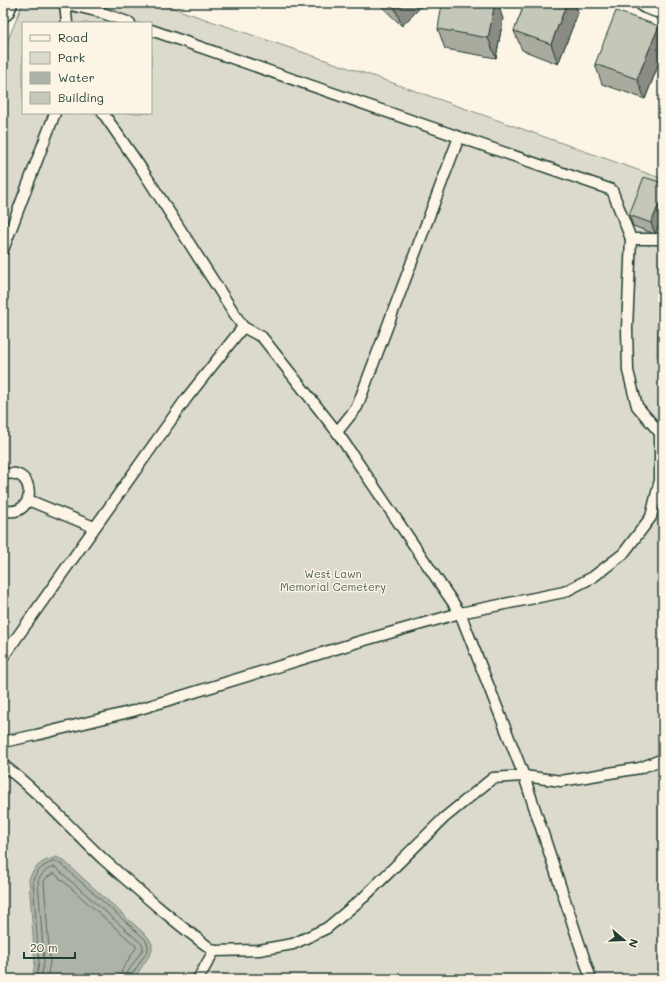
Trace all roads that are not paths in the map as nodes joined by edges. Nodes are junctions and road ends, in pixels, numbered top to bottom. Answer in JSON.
{"nodes":[{"id":1,"x":6,"y":3,"type":"edge"},
{"id":2,"x":64,"y":3,"type":"edge"},
{"id":3,"x":646,"y":3,"type":"edge"},
{"id":4,"x":663,"y":9,"type":"edge"},
{"id":5,"x":3,"y":10,"type":"edge"},
{"id":6,"x":67,"y":22,"type":"edge"},
{"id":7,"x":127,"y":22,"type":"edge"},
{"id":8,"x":152,"y":30,"type":"edge"},
{"id":9,"x":55,"y":114,"type":"edge"},
{"id":10,"x":104,"y":114,"type":"edge"},
{"id":11,"x":459,"y":137,"type":"junction"},
{"id":12,"x":631,"y":239,"type":"junction"},
{"id":13,"x":663,"y":239,"type":"edge"},
{"id":14,"x":3,"y":250,"type":"edge"},
{"id":15,"x":244,"y":327,"type":"junction"},
{"id":16,"x":337,"y":432,"type":"junction"},
{"id":17,"x":662,"y":434,"type":"edge"},
{"id":18,"x":3,"y":475,"type":"edge"},
{"id":19,"x":28,"y":500,"type":"junction"},
{"id":20,"x":3,"y":510,"type":"edge"},
{"id":21,"x":94,"y":527,"type":"junction"},
{"id":22,"x":460,"y":613,"type":"junction"},
{"id":23,"x":3,"y":657,"type":"edge"},
{"id":24,"x":3,"y":742,"type":"edge"},
{"id":25,"x":663,"y":759,"type":"edge"},
{"id":26,"x":3,"y":765,"type":"edge"},
{"id":27,"x":524,"y":776,"type":"junction"},
{"id":28,"x":214,"y":951,"type":"junction"},
{"id":29,"x":198,"y":979,"type":"edge"},
{"id":30,"x":591,"y":979,"type":"edge"}],
"edges":[{"from":1,"to":5,"type":"main road"},
{"from":2,"to":6,"type":"lane"},
{"from":2,"to":7,"type":"lane"},
{"from":3,"to":4,"type":"street"},
{"from":8,"to":11,"type":"lane"},
{"from":9,"to":14,"type":"lane"},
{"from":10,"to":15,"type":"lane"},
{"from":11,"to":12,"type":"lane"},
{"from":11,"to":16,"type":"lane"},
{"from":12,"to":13,"type":"lane"},
{"from":12,"to":17,"type":"lane"},
{"from":15,"to":16,"type":"lane"},
{"from":15,"to":21,"type":"lane"},
{"from":16,"to":22,"type":"lane"},
{"from":17,"to":22,"type":"lane"},
{"from":18,"to":19,"type":"lane"},
{"from":19,"to":20,"type":"lane"},
{"from":19,"to":21,"type":"lane"},
{"from":21,"to":23,"type":"lane"},
{"from":22,"to":24,"type":"lane"},
{"from":22,"to":27,"type":"lane"},
{"from":25,"to":27,"type":"lane"},
{"from":26,"to":28,"type":"lane"},
{"from":27,"to":28,"type":"lane"},
{"from":27,"to":30,"type":"lane"},
{"from":28,"to":29,"type":"lane"}]}
